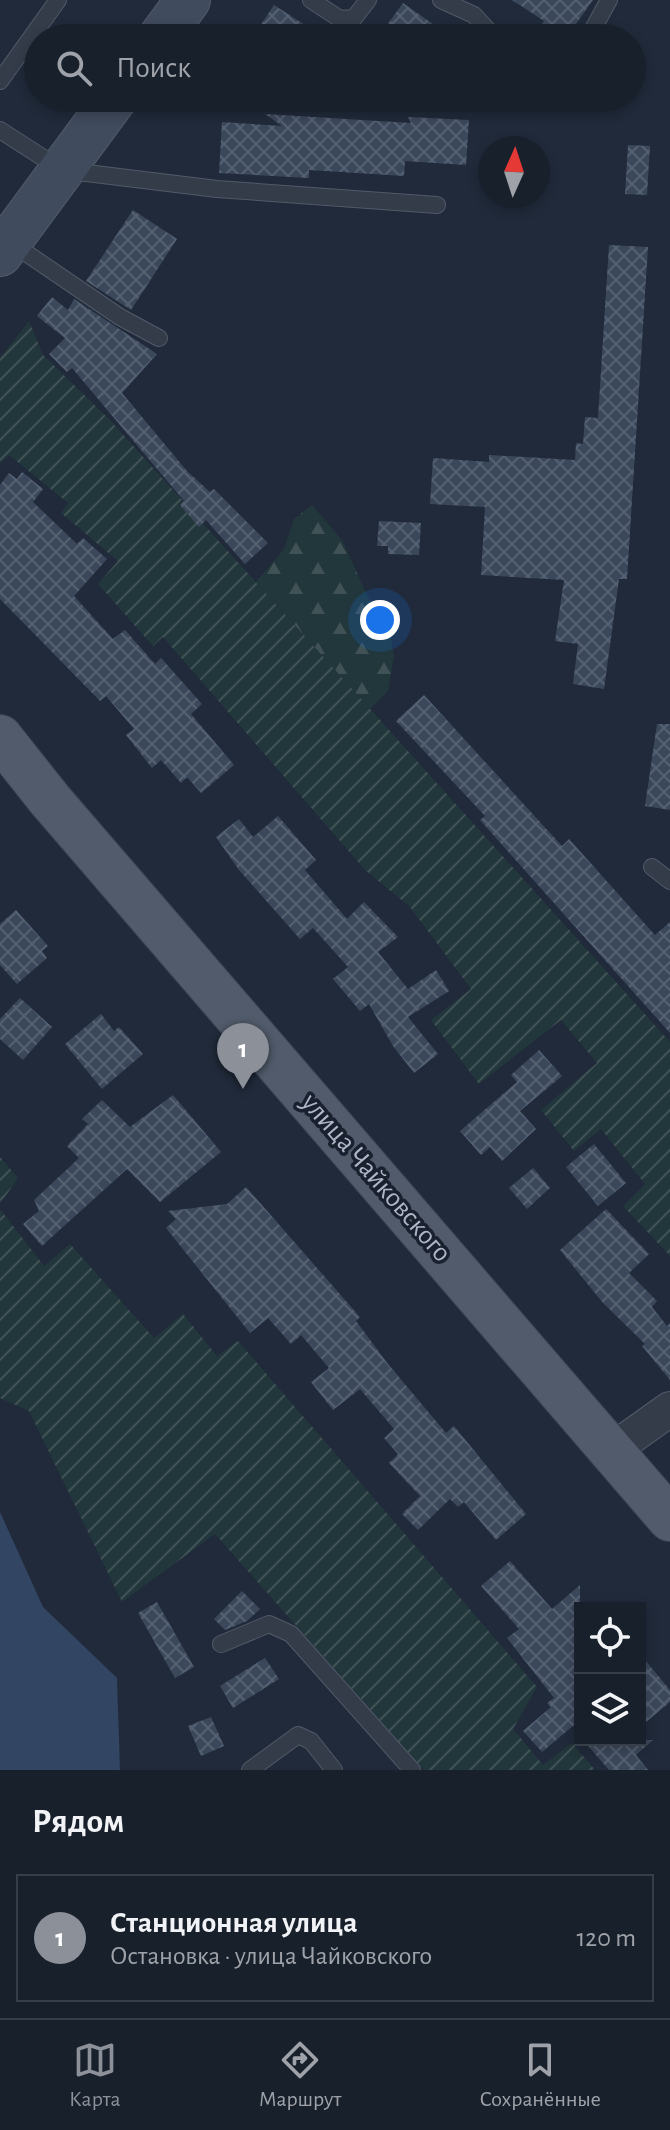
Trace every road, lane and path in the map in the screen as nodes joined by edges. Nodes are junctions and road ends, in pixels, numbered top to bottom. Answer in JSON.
{"nodes":[{"id":1,"x":58,"y":0,"type":"edge"},
{"id":2,"x":188,"y":0,"type":"edge"},
{"id":3,"x":311,"y":0,"type":"edge"},
{"id":4,"x":368,"y":0,"type":"edge"},
{"id":5,"x":441,"y":0,"type":"edge"},
{"id":6,"x":609,"y":0,"type":"edge"},
{"id":7,"x":340,"y":19,"type":"junction"},
{"id":8,"x":41,"y":24,"type":"edge"},
{"id":9,"x":170,"y":24,"type":"edge"},
{"id":10,"x":343,"y":24,"type":"edge"},
{"id":11,"x":482,"y":24,"type":"edge"},
{"id":12,"x":596,"y":24,"type":"edge"},
{"id":13,"x":24,"y":47,"type":"edge"},
{"id":14,"x":0,"y":81,"type":"edge"},
{"id":15,"x":105,"y":112,"type":"edge"},
{"id":16,"x":0,"y":130,"type":"edge"},
{"id":17,"x":62,"y":170,"type":"junction"},
{"id":18,"x":437,"y":205,"type":"dead end"},
{"id":19,"x":5,"y":248,"type":"edge"},
{"id":20,"x":159,"y":338,"type":"dead end"},
{"id":21,"x":0,"y":737,"type":"edge"},
{"id":22,"x":0,"y":764,"type":"edge"},
{"id":23,"x":50,"y":800,"type":"junction"},
{"id":24,"x":652,"y":867,"type":"dead end"},
{"id":25,"x":670,"y":881,"type":"edge"},
{"id":26,"x":670,"y":1409,"type":"edge"},
{"id":27,"x":611,"y":1451,"type":"junction"},
{"id":28,"x":670,"y":1519,"type":"edge"},
{"id":29,"x":221,"y":1644,"type":"dead end"},
{"id":30,"x":250,"y":1770,"type":"edge"},
{"id":31,"x":334,"y":1770,"type":"edge"},
{"id":32,"x":412,"y":1770,"type":"edge"}],
"edges":[{"from":1,"to":8,"type":"lane"},
{"from":2,"to":9,"type":"main road"},
{"from":3,"to":7,"type":"lane"},
{"from":4,"to":7,"type":"lane"},
{"from":5,"to":11,"type":"lane"},
{"from":6,"to":12,"type":"lane"},
{"from":7,"to":10,"type":"lane"},
{"from":13,"to":14,"type":"lane"},
{"from":15,"to":17,"type":"main road"},
{"from":16,"to":17,"type":"lane"},
{"from":17,"to":18,"type":"lane"},
{"from":17,"to":19,"type":"main road"},
{"from":19,"to":20,"type":"lane"},
{"from":21,"to":23,"type":"main road","name":"улица Чайковского"},
{"from":22,"to":23,"type":"main road","name":"улица Чайковского"},
{"from":23,"to":27,"type":"main road","name":"улица Чайковского"},
{"from":24,"to":25,"type":"lane"},
{"from":26,"to":27,"type":"street"},
{"from":27,"to":28,"type":"main road","name":"улица Чайковского"},
{"from":29,"to":32,"type":"lane"},
{"from":30,"to":31,"type":"lane"}]}
